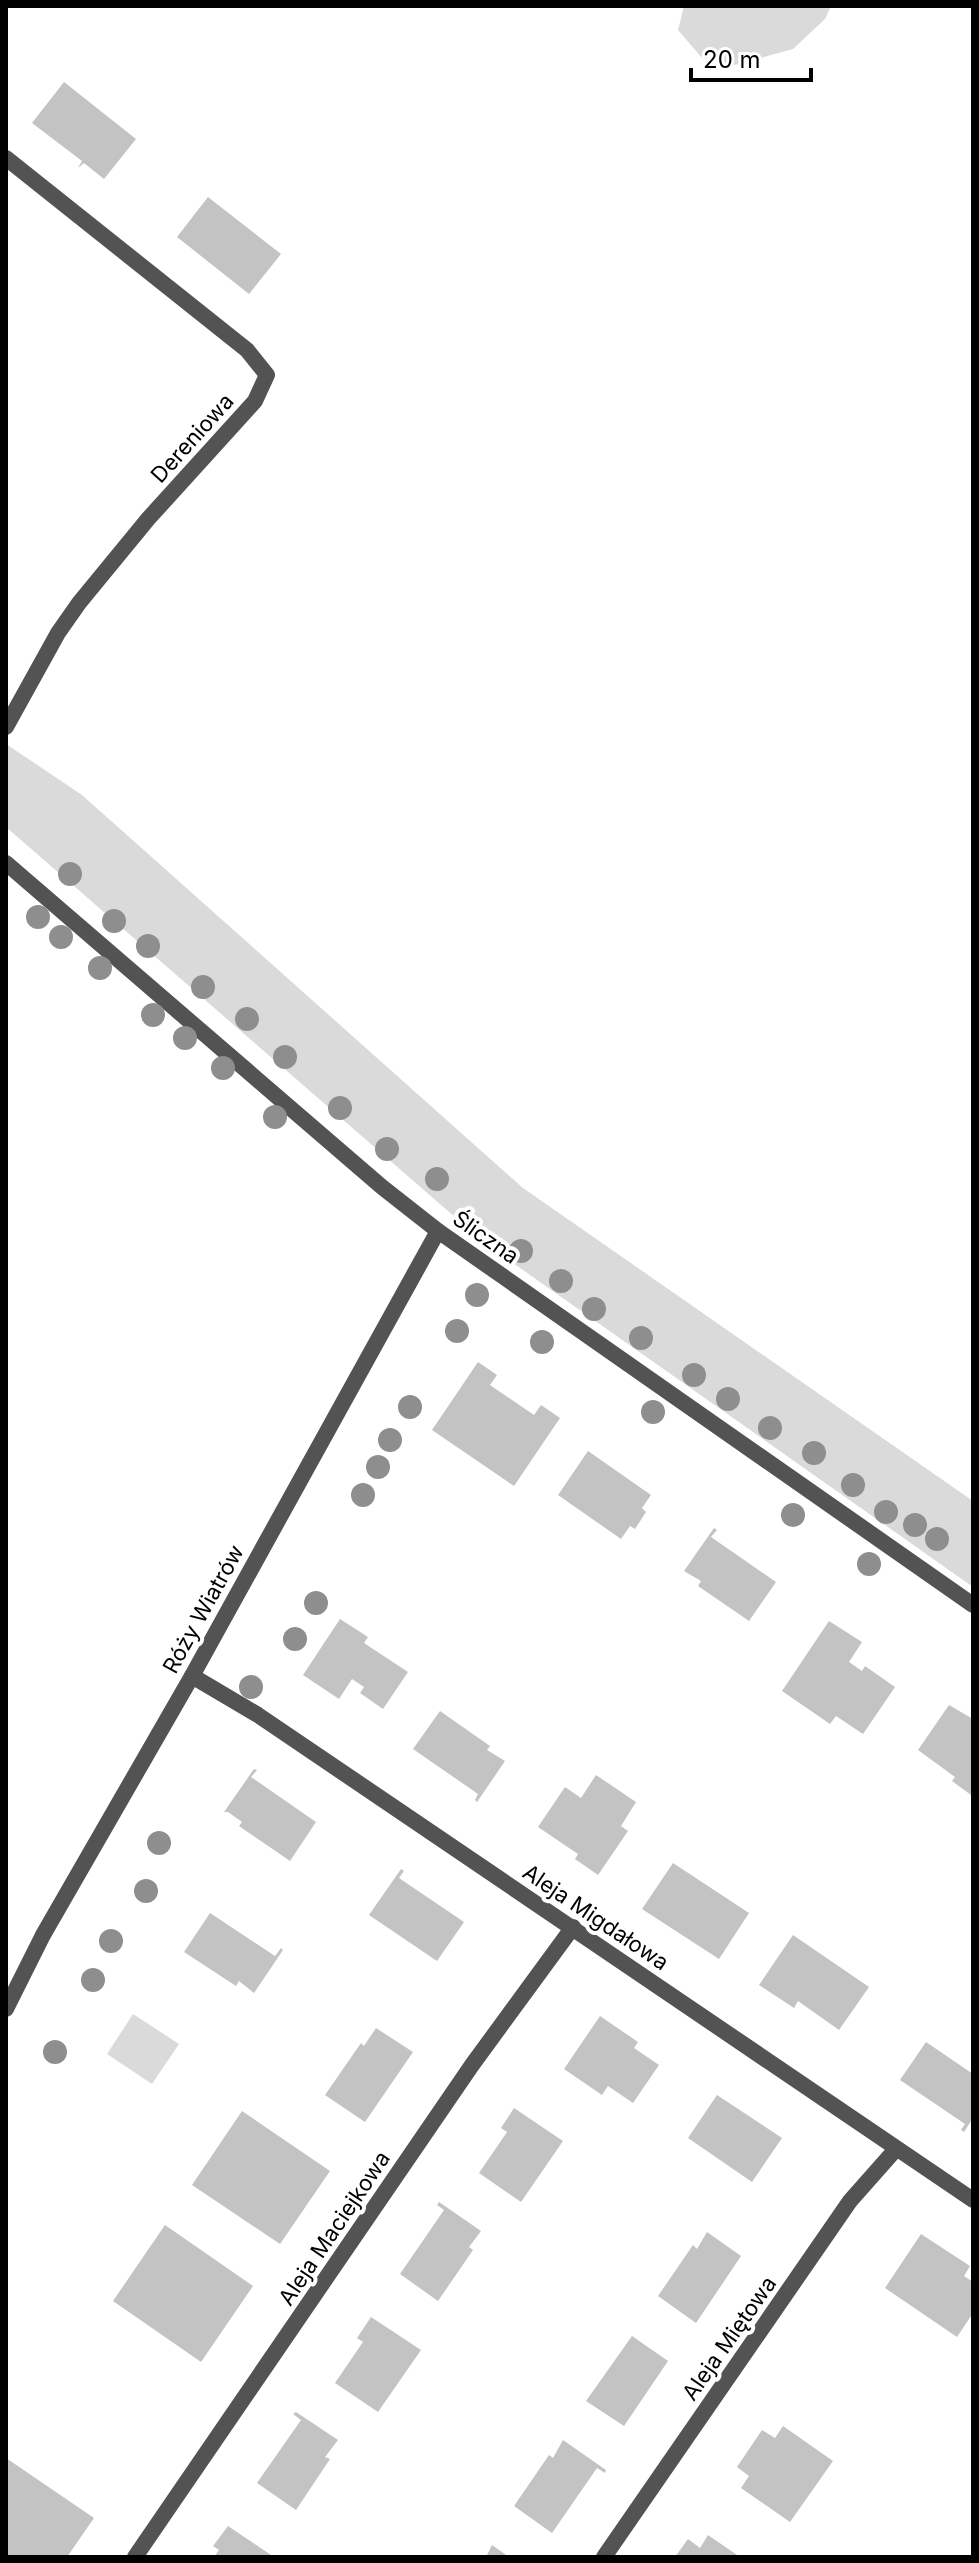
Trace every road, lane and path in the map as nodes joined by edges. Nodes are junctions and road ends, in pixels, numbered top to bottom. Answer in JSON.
{"nodes":[{"id":1,"x":6,"y":158,"type":"edge"},
{"id":2,"x":6,"y":727,"type":"edge"},
{"id":3,"x":6,"y":863,"type":"edge"},
{"id":4,"x":438,"y":1231,"type":"junction"},
{"id":5,"x":973,"y":1605,"type":"edge"},
{"id":6,"x":192,"y":1676,"type":"junction"},
{"id":7,"x":573,"y":1927,"type":"junction"},
{"id":8,"x":6,"y":2009,"type":"edge"},
{"id":9,"x":896,"y":2149,"type":"junction"},
{"id":10,"x":973,"y":2200,"type":"edge"},
{"id":11,"x":135,"y":2557,"type":"edge"},
{"id":12,"x":604,"y":2557,"type":"edge"}],
"edges":[{"from":1,"to":2,"type":"street","name":"Dereniowa"},
{"from":3,"to":4,"type":"street","name":"Śliczna"},
{"from":4,"to":5,"type":"street","name":"Śliczna"},
{"from":4,"to":6,"type":"street","name":"Róży Wiatrów"},
{"from":6,"to":7,"type":"street","name":"Aleja Migdałowa"},
{"from":6,"to":8,"type":"street","name":"Róży Wiatrów"},
{"from":7,"to":9,"type":"street","name":"Aleja Migdałowa"},
{"from":7,"to":11,"type":"street","name":"Aleja Maciejkowa"},
{"from":9,"to":10,"type":"street","name":"Aleja Migdałowa"},
{"from":9,"to":12,"type":"street","name":"Aleja Miętowa"}]}
